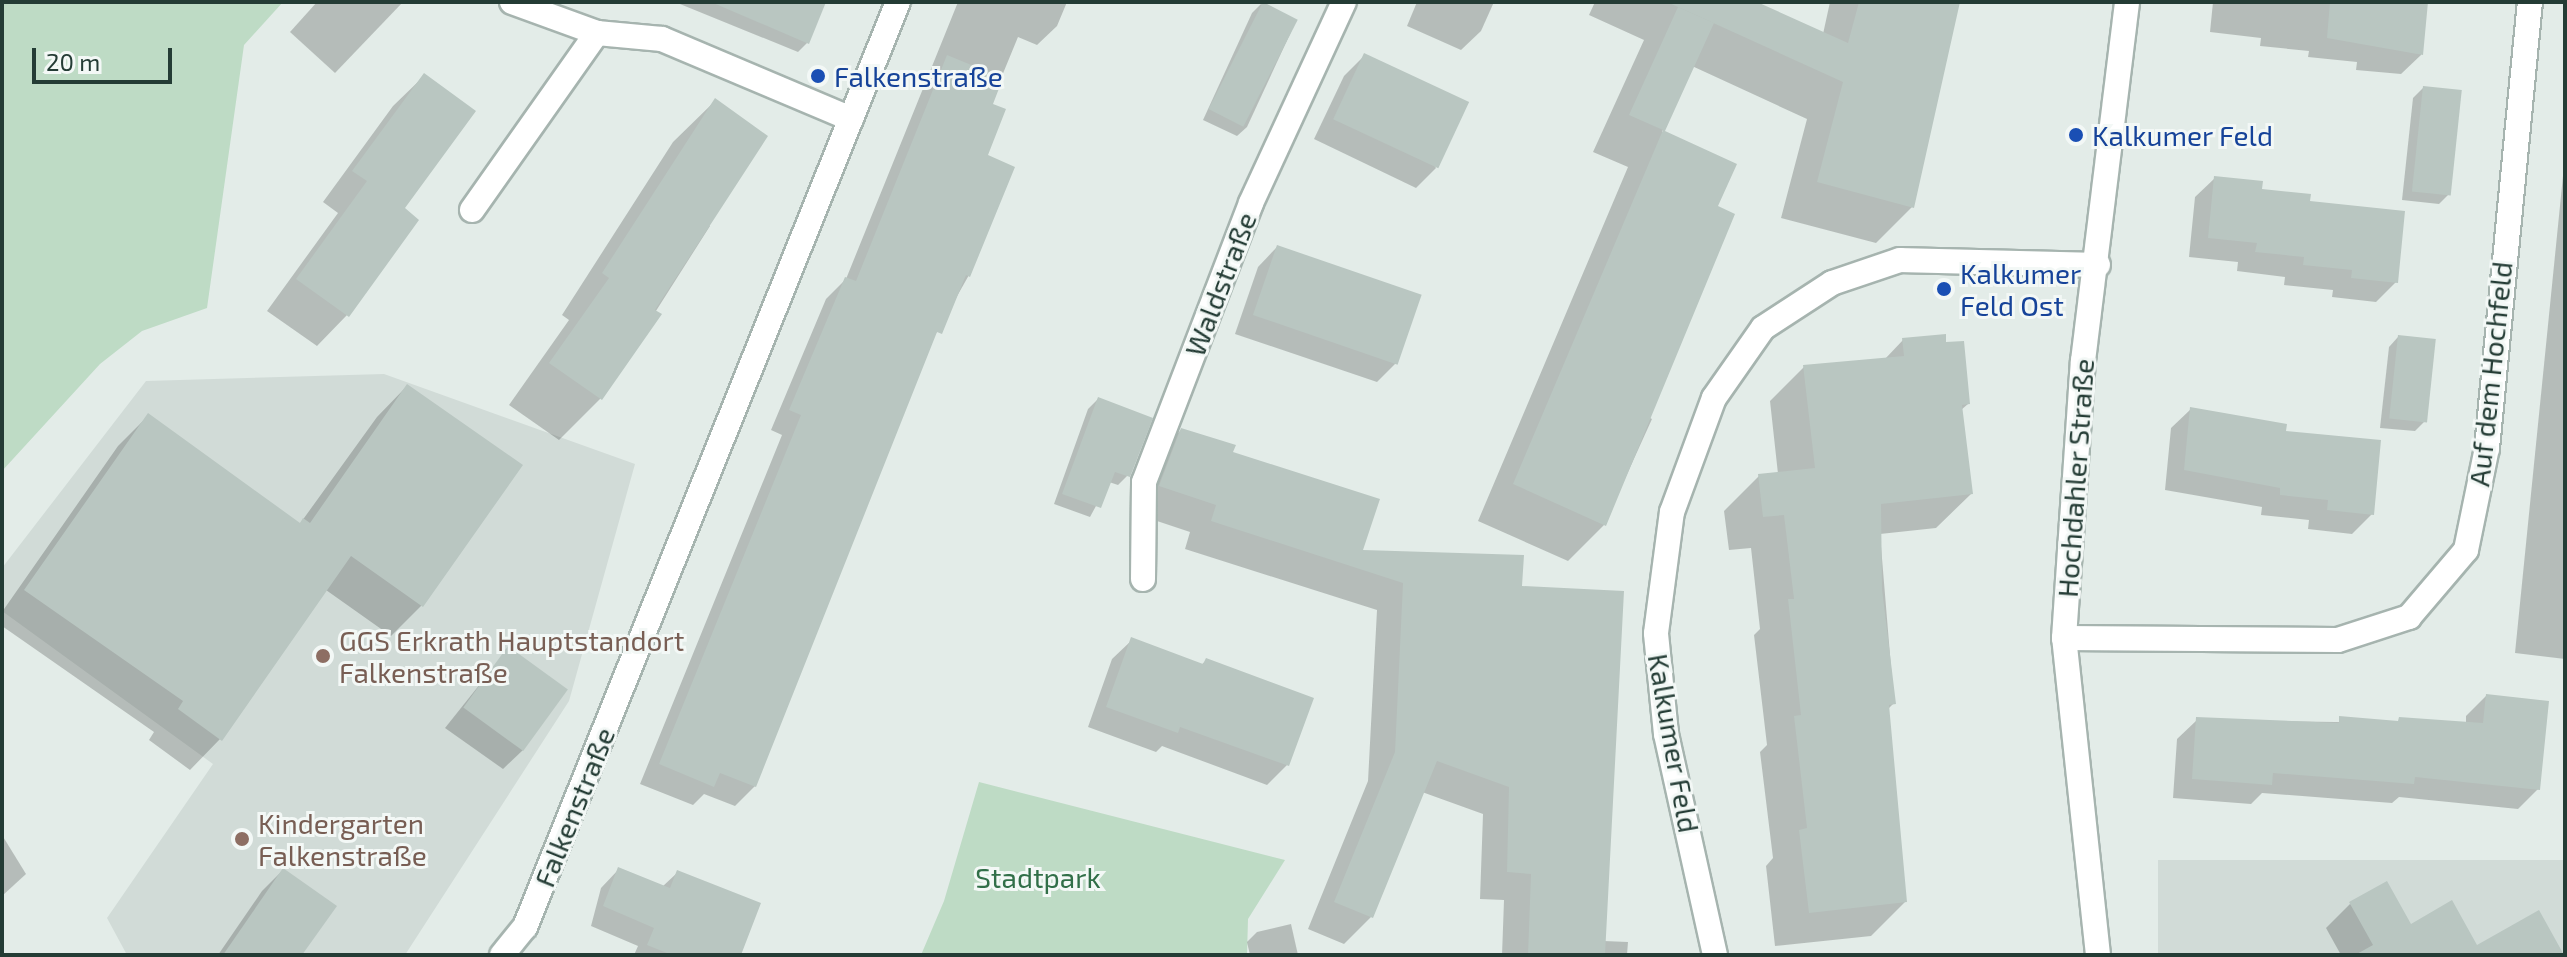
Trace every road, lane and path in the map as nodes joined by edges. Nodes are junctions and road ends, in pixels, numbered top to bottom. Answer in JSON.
{"nodes":[{"id":1,"x":512,"y":2,"type":"edge"},
{"id":2,"x":898,"y":2,"type":"edge"},
{"id":3,"x":1344,"y":2,"type":"edge"},
{"id":4,"x":2127,"y":2,"type":"edge"},
{"id":5,"x":2530,"y":2,"type":"edge"},
{"id":6,"x":597,"y":33,"type":"junction"},
{"id":7,"x":851,"y":119,"type":"junction"},
{"id":8,"x":472,"y":210,"type":"dead end"},
{"id":9,"x":2098,"y":265,"type":"junction"},
{"id":10,"x":1143,"y":579,"type":"dead end"},
{"id":11,"x":2064,"y":638,"type":"junction"},
{"id":12,"x":502,"y":955,"type":"edge"},
{"id":13,"x":1715,"y":955,"type":"edge"},
{"id":14,"x":2098,"y":955,"type":"edge"}],
"edges":[{"from":1,"to":6,"type":"street"},
{"from":2,"to":7,"type":"street","name":"Falkenstraße"},
{"from":3,"to":10,"type":"street","name":"Waldstraße"},
{"from":4,"to":9,"type":"street","name":"Hochdahler Straße"},
{"from":5,"to":11,"type":"street","name":"Auf dem Hochfeld"},
{"from":6,"to":7,"type":"street"},
{"from":6,"to":8,"type":"street"},
{"from":7,"to":12,"type":"street","name":"Falkenstraße"},
{"from":9,"to":11,"type":"street","name":"Hochdahler Straße"},
{"from":9,"to":13,"type":"street","name":"Kalkumer Feld"},
{"from":11,"to":14,"type":"street","name":"Hochdahler Straße"}]}
